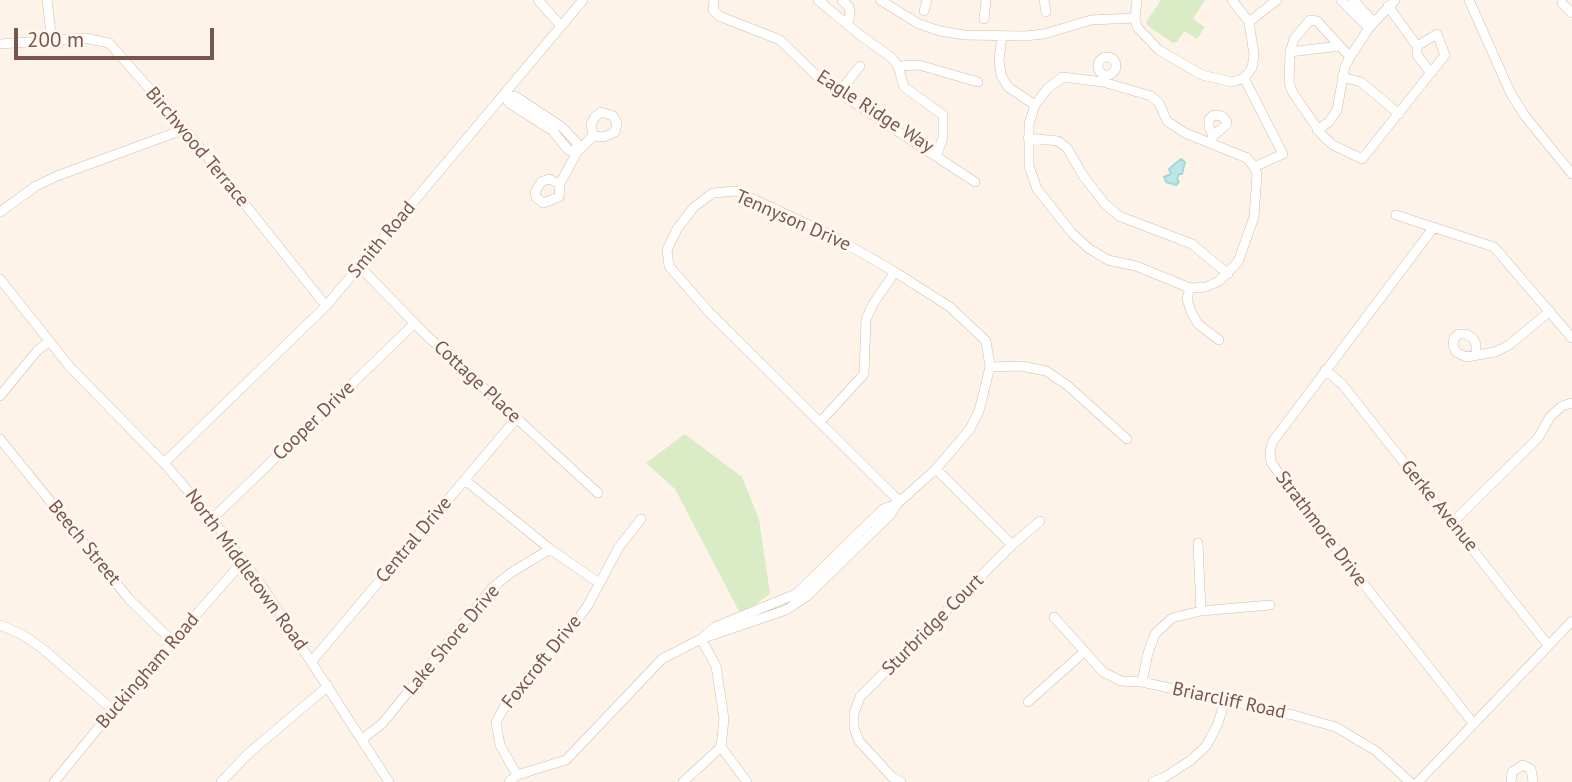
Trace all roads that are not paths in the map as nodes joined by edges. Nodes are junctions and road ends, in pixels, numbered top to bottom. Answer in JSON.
{"nodes":[{"id":1,"x":47,"y":0,"type":"edge"},
{"id":2,"x":538,"y":0,"type":"edge"},
{"id":3,"x":583,"y":0,"type":"edge"},
{"id":4,"x":714,"y":0,"type":"edge"},
{"id":5,"x":818,"y":0,"type":"edge"},
{"id":6,"x":842,"y":0,"type":"edge"},
{"id":7,"x":927,"y":0,"type":"edge"},
{"id":8,"x":986,"y":0,"type":"edge"},
{"id":9,"x":1044,"y":0,"type":"edge"},
{"id":10,"x":1137,"y":0,"type":"edge"},
{"id":11,"x":1232,"y":0,"type":"edge"},
{"id":12,"x":1277,"y":0,"type":"edge"},
{"id":13,"x":1341,"y":0,"type":"edge"},
{"id":14,"x":1353,"y":0,"type":"edge"},
{"id":15,"x":1469,"y":0,"type":"edge"},
{"id":16,"x":882,"y":1,"type":"edge"},
{"id":17,"x":1391,"y":3,"type":"edge"},
{"id":18,"x":1562,"y":3,"type":"dead end"},
{"id":19,"x":924,"y":12,"type":"dead end"},
{"id":20,"x":1046,"y":12,"type":"dead end"},
{"id":21,"x":1572,"y":13,"type":"edge"},
{"id":22,"x":1135,"y":18,"type":"junction"},
{"id":23,"x":984,"y":19,"type":"dead end"},
{"id":24,"x":1249,"y":22,"type":"junction"},
{"id":25,"x":848,"y":25,"type":"junction"},
{"id":26,"x":1372,"y":25,"type":"junction"},
{"id":27,"x":561,"y":26,"type":"junction"},
{"id":28,"x":1002,"y":36,"type":"junction"},
{"id":29,"x":52,"y":41,"type":"junction"},
{"id":30,"x":0,"y":44,"type":"edge"},
{"id":31,"x":1339,"y":46,"type":"junction"},
{"id":32,"x":1417,"y":46,"type":"junction"},
{"id":33,"x":1290,"y":52,"type":"junction"},
{"id":34,"x":1350,"y":57,"type":"junction"},
{"id":35,"x":860,"y":66,"type":"dead end"},
{"id":36,"x":898,"y":66,"type":"junction"},
{"id":37,"x":1432,"y":73,"type":"junction"},
{"id":38,"x":1342,"y":77,"type":"junction"},
{"id":39,"x":1244,"y":78,"type":"junction"},
{"id":40,"x":978,"y":82,"type":"dead end"},
{"id":41,"x":839,"y":93,"type":"junction"},
{"id":42,"x":506,"y":96,"type":"junction"},
{"id":43,"x":1035,"y":105,"type":"junction"},
{"id":44,"x":1399,"y":114,"type":"junction"},
{"id":45,"x":185,"y":129,"type":"junction"},
{"id":46,"x":1317,"y":130,"type":"junction"},
{"id":47,"x":593,"y":136,"type":"dead end"},
{"id":48,"x":1028,"y":138,"type":"junction"},
{"id":49,"x":577,"y":152,"type":"junction"},
{"id":50,"x":936,"y":156,"type":"junction"},
{"id":51,"x":1254,"y":167,"type":"junction"},
{"id":52,"x":1572,"y":174,"type":"edge"},
{"id":53,"x":975,"y":183,"type":"dead end"},
{"id":54,"x":560,"y":184,"type":"dead end"},
{"id":55,"x":0,"y":212,"type":"edge"},
{"id":56,"x":1396,"y":215,"type":"dead end"},
{"id":57,"x":1434,"y":227,"type":"junction"},
{"id":58,"x":360,"y":267,"type":"junction"},
{"id":59,"x":895,"y":272,"type":"junction"},
{"id":60,"x":1228,"y":274,"type":"junction"},
{"id":61,"x":0,"y":279,"type":"edge"},
{"id":62,"x":1190,"y":288,"type":"junction"},
{"id":63,"x":326,"y":306,"type":"junction"},
{"id":64,"x":1550,"y":311,"type":"junction"},
{"id":65,"x":415,"y":323,"type":"junction"},
{"id":66,"x":1572,"y":338,"type":"edge"},
{"id":67,"x":1219,"y":340,"type":"dead end"},
{"id":68,"x":49,"y":341,"type":"junction"},
{"id":69,"x":1476,"y":355,"type":"dead end"},
{"id":70,"x":989,"y":367,"type":"junction"},
{"id":71,"x":1325,"y":370,"type":"junction"},
{"id":72,"x":0,"y":396,"type":"edge"},
{"id":73,"x":1572,"y":403,"type":"edge"},
{"id":74,"x":516,"y":419,"type":"junction"},
{"id":75,"x":821,"y":421,"type":"junction"},
{"id":76,"x":0,"y":439,"type":"edge"},
{"id":77,"x":1127,"y":439,"type":"dead end"},
{"id":78,"x":164,"y":463,"type":"junction"},
{"id":79,"x":936,"y":469,"type":"junction"},
{"id":80,"x":465,"y":480,"type":"junction"},
{"id":81,"x":598,"y":493,"type":"dead end"},
{"id":82,"x":898,"y":502,"type":"junction"},
{"id":83,"x":212,"y":519,"type":"junction"},
{"id":84,"x":640,"y":519,"type":"dead end"},
{"id":85,"x":1040,"y":521,"type":"dead end"},
{"id":86,"x":1452,"y":523,"type":"junction"},
{"id":87,"x":1198,"y":543,"type":"dead end"},
{"id":88,"x":1012,"y":545,"type":"junction"},
{"id":89,"x":550,"y":550,"type":"junction"},
{"id":90,"x":244,"y":560,"type":"junction"},
{"id":91,"x":599,"y":583,"type":"junction"},
{"id":92,"x":1270,"y":605,"type":"dead end"},
{"id":93,"x":1201,"y":611,"type":"junction"},
{"id":94,"x":1054,"y":617,"type":"dead end"},
{"id":95,"x":1572,"y":621,"type":"edge"},
{"id":96,"x":0,"y":625,"type":"edge"},
{"id":97,"x":701,"y":639,"type":"junction"},
{"id":98,"x":173,"y":642,"type":"junction"},
{"id":99,"x":1548,"y":645,"type":"junction"},
{"id":100,"x":1084,"y":652,"type":"junction"},
{"id":101,"x":312,"y":661,"type":"junction"},
{"id":102,"x":1142,"y":682,"type":"junction"},
{"id":103,"x":328,"y":686,"type":"junction"},
{"id":104,"x":1224,"y":701,"type":"junction"},
{"id":105,"x":1028,"y":702,"type":"dead end"},
{"id":106,"x":113,"y":710,"type":"junction"},
{"id":107,"x":1473,"y":723,"type":"junction"},
{"id":108,"x":362,"y":739,"type":"junction"},
{"id":109,"x":721,"y":747,"type":"junction"},
{"id":110,"x":517,"y":775,"type":"junction"},
{"id":111,"x":1166,"y":780,"type":"edge"},
{"id":112,"x":54,"y":782,"type":"edge"},
{"id":113,"x":221,"y":782,"type":"edge"},
{"id":114,"x":389,"y":782,"type":"edge"},
{"id":115,"x":509,"y":782,"type":"edge"},
{"id":116,"x":683,"y":782,"type":"edge"},
{"id":117,"x":747,"y":782,"type":"edge"},
{"id":118,"x":901,"y":782,"type":"edge"},
{"id":119,"x":1153,"y":782,"type":"edge"},
{"id":120,"x":1410,"y":782,"type":"edge"},
{"id":121,"x":1418,"y":782,"type":"edge"},
{"id":122,"x":1511,"y":782,"type":"edge"},
{"id":123,"x":1533,"y":782,"type":"edge"}],
"edges":[{"from":1,"to":29,"type":"street"},
{"from":2,"to":27,"type":"street"},
{"from":3,"to":27,"type":"street","name":"Smith Road"},
{"from":4,"to":41,"type":"street","name":"Eagle Ridge Way"},
{"from":5,"to":25,"type":"street","name":"Eagle Ridge Way"},
{"from":6,"to":25,"type":"street"},
{"from":7,"to":19,"type":"street"},
{"from":8,"to":23,"type":"street"},
{"from":9,"to":20,"type":"street"},
{"from":10,"to":22,"type":"street"},
{"from":11,"to":24,"type":"street"},
{"from":12,"to":24,"type":"street"},
{"from":13,"to":26,"type":"street"},
{"from":14,"to":26,"type":"street"},
{"from":15,"to":52,"type":"street"},
{"from":16,"to":28,"type":"street"},
{"from":17,"to":26,"type":"street"},
{"from":17,"to":32,"type":"street"},
{"from":18,"to":21,"type":"street"},
{"from":22,"to":28,"type":"street"},
{"from":22,"to":39,"type":"street"},
{"from":24,"to":39,"type":"street"},
{"from":25,"to":36,"type":"street","name":"Eagle Ridge Way"},
{"from":26,"to":34,"type":"street"},
{"from":27,"to":42,"type":"street","name":"Smith Road"},
{"from":28,"to":43,"type":"street"},
{"from":29,"to":30,"type":"street","name":"Birchwood Terrace"},
{"from":29,"to":45,"type":"street","name":"Birchwood Terrace"},
{"from":31,"to":33,"type":"street"},
{"from":31,"to":33,"type":"street"},
{"from":31,"to":34,"type":"street"},
{"from":32,"to":37,"type":"street"},
{"from":32,"to":37,"type":"street"},
{"from":33,"to":46,"type":"street"},
{"from":34,"to":38,"type":"street"},
{"from":35,"to":41,"type":"street"},
{"from":36,"to":40,"type":"street"},
{"from":36,"to":50,"type":"street","name":"Eagle Ridge Way"},
{"from":37,"to":44,"type":"street"},
{"from":38,"to":44,"type":"street"},
{"from":38,"to":46,"type":"street"},
{"from":39,"to":51,"type":"street"},
{"from":41,"to":50,"type":"street","name":"Eagle Ridge Way"},
{"from":42,"to":49,"type":"street"},
{"from":42,"to":58,"type":"street","name":"Smith Road"},
{"from":43,"to":48,"type":"street"},
{"from":43,"to":51,"type":"street"},
{"from":44,"to":46,"type":"street"},
{"from":45,"to":55,"type":"street"},
{"from":45,"to":63,"type":"street","name":"Birchwood Terrace"},
{"from":47,"to":49,"type":"street"},
{"from":48,"to":60,"type":"street"},
{"from":48,"to":62,"type":"street"},
{"from":49,"to":54,"type":"street"},
{"from":50,"to":53,"type":"street"},
{"from":51,"to":60,"type":"street"},
{"from":56,"to":57,"type":"street"},
{"from":57,"to":64,"type":"street"},
{"from":57,"to":71,"type":"street","name":"Strathmore Drive"},
{"from":58,"to":63,"type":"street","name":"Smith Road"},
{"from":58,"to":65,"type":"street","name":"Cottage Place"},
{"from":59,"to":70,"type":"street","name":"Tennyson Drive"},
{"from":59,"to":75,"type":"street"},
{"from":59,"to":75,"type":"street","name":"Tennyson Drive"},
{"from":60,"to":62,"type":"street"},
{"from":61,"to":68,"type":"street","name":"North Middletown Road"},
{"from":62,"to":67,"type":"street"},
{"from":63,"to":78,"type":"street","name":"Smith Road"},
{"from":64,"to":66,"type":"street"},
{"from":64,"to":69,"type":"street"},
{"from":65,"to":74,"type":"street","name":"Cottage Place"},
{"from":65,"to":83,"type":"street","name":"Cooper Drive"},
{"from":68,"to":72,"type":"street"},
{"from":68,"to":78,"type":"street","name":"North Middletown Road"},
{"from":70,"to":77,"type":"street"},
{"from":70,"to":79,"type":"street","name":"Tennyson Drive"},
{"from":71,"to":86,"type":"street","name":"Gerke Avenue"},
{"from":71,"to":107,"type":"street","name":"Strathmore Drive"},
{"from":73,"to":86,"type":"street"},
{"from":74,"to":80,"type":"street","name":"Central Drive"},
{"from":74,"to":81,"type":"street","name":"Cottage Place"},
{"from":75,"to":82,"type":"street","name":"Tennyson Drive"},
{"from":76,"to":98,"type":"street","name":"Beech Street"},
{"from":78,"to":83,"type":"street","name":"North Middletown Road"},
{"from":79,"to":82,"type":"street","name":"Tennyson Drive"},
{"from":79,"to":88,"type":"street"},
{"from":80,"to":89,"type":"street"},
{"from":80,"to":101,"type":"street","name":"Central Drive"},
{"from":82,"to":97,"type":"street","name":"Tennyson Drive"},
{"from":83,"to":90,"type":"street","name":"North Middletown Road"},
{"from":84,"to":91,"type":"street","name":"Foxcroft Drive"},
{"from":85,"to":88,"type":"street","name":"Sturbridge Court"},
{"from":86,"to":99,"type":"street","name":"Gerke Avenue"},
{"from":87,"to":93,"type":"street"},
{"from":88,"to":118,"type":"street","name":"Sturbridge Court"},
{"from":89,"to":91,"type":"street"},
{"from":89,"to":108,"type":"street","name":"Lake Shore Drive"},
{"from":90,"to":98,"type":"street","name":"Buckingham Road"},
{"from":90,"to":101,"type":"street","name":"North Middletown Road"},
{"from":91,"to":110,"type":"street","name":"Foxcroft Drive"},
{"from":92,"to":93,"type":"street"},
{"from":93,"to":102,"type":"street"},
{"from":94,"to":100,"type":"street","name":"Briarcliff Road"},
{"from":95,"to":99,"type":"street"},
{"from":96,"to":106,"type":"street"},
{"from":97,"to":109,"type":"street"},
{"from":97,"to":110,"type":"street","name":"Tennyson Drive"},
{"from":98,"to":106,"type":"street","name":"Buckingham Road"},
{"from":99,"to":107,"type":"street"},
{"from":100,"to":102,"type":"street","name":"Briarcliff Road"},
{"from":100,"to":105,"type":"street"},
{"from":101,"to":103,"type":"street","name":"North Middletown Road"},
{"from":102,"to":104,"type":"street","name":"Briarcliff Road"},
{"from":103,"to":108,"type":"street","name":"North Middletown Road"},
{"from":103,"to":113,"type":"street"},
{"from":104,"to":111,"type":"street"},
{"from":104,"to":120,"type":"street","name":"Briarcliff Road"},
{"from":106,"to":112,"type":"street","name":"Buckingham Road"},
{"from":107,"to":121,"type":"street"},
{"from":108,"to":114,"type":"street","name":"North Middletown Road"},
{"from":109,"to":116,"type":"street"},
{"from":109,"to":117,"type":"street"},
{"from":110,"to":115,"type":"street","name":"Tennyson Drive"},
{"from":111,"to":119,"type":"street"},
{"from":122,"to":123,"type":"street"}]}
